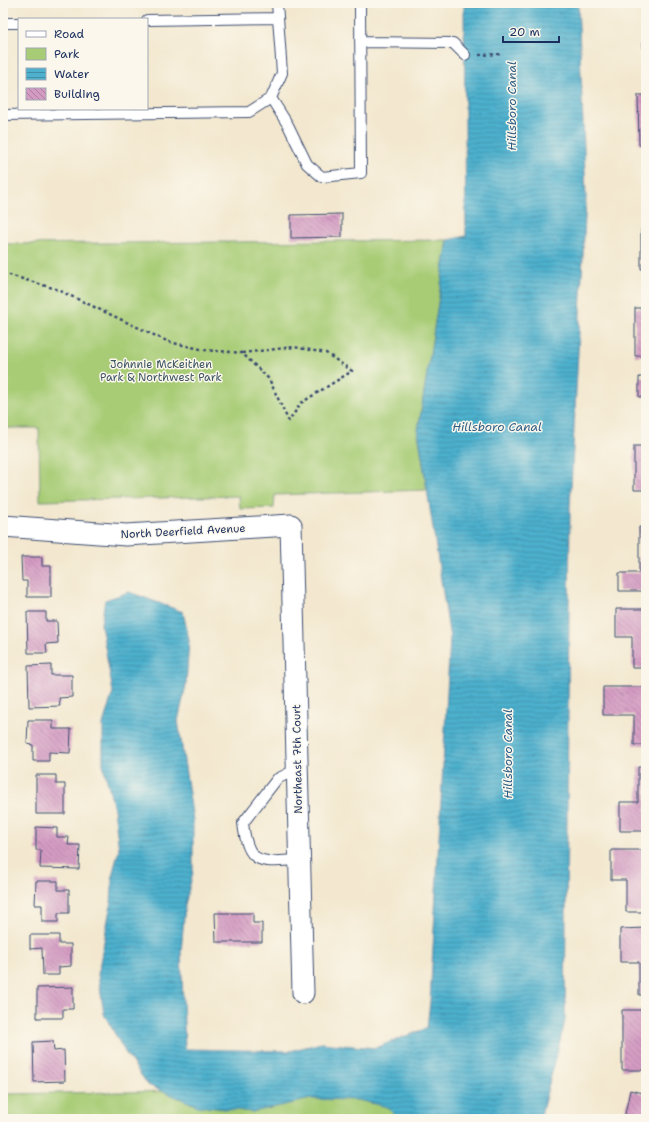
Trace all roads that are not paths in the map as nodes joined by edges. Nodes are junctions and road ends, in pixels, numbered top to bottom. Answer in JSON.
{"nodes":[{"id":1,"x":277,"y":3,"type":"edge"},
{"id":2,"x":360,"y":3,"type":"edge"},
{"id":3,"x":278,"y":18,"type":"junction"},
{"id":4,"x":148,"y":20,"type":"edge"},
{"id":5,"x":3,"y":23,"type":"edge"},
{"id":6,"x":18,"y":23,"type":"edge"},
{"id":7,"x":360,"y":42,"type":"junction"},
{"id":8,"x":465,"y":55,"type":"dead end"},
{"id":9,"x":271,"y":98,"type":"junction"},
{"id":10,"x":3,"y":115,"type":"edge"},
{"id":11,"x":290,"y":525,"type":"joint"},
{"id":12,"x":3,"y":526,"type":"edge"},
{"id":13,"x":297,"y":769,"type":"junction"},
{"id":14,"x":299,"y":860,"type":"junction"},
{"id":15,"x":303,"y":993,"type":"dead end"}],
"edges":[{"from":1,"to":3,"type":"lane"},
{"from":2,"to":7,"type":"lane"},
{"from":3,"to":4,"type":"lane"},
{"from":3,"to":9,"type":"lane"},
{"from":5,"to":6,"type":"lane"},
{"from":7,"to":8,"type":"lane"},
{"from":7,"to":9,"type":"lane"},
{"from":9,"to":10,"type":"lane"},
{"from":11,"to":12,"type":"street","name":"North Deerfield Avenue"},
{"from":11,"to":13,"type":"street","name":"Northeast 7th Court"},
{"from":13,"to":14,"type":"street","name":"Northeast 7th Court"},
{"from":13,"to":14,"type":"lane"},
{"from":14,"to":15,"type":"street","name":"Northeast 7th Court"}]}
